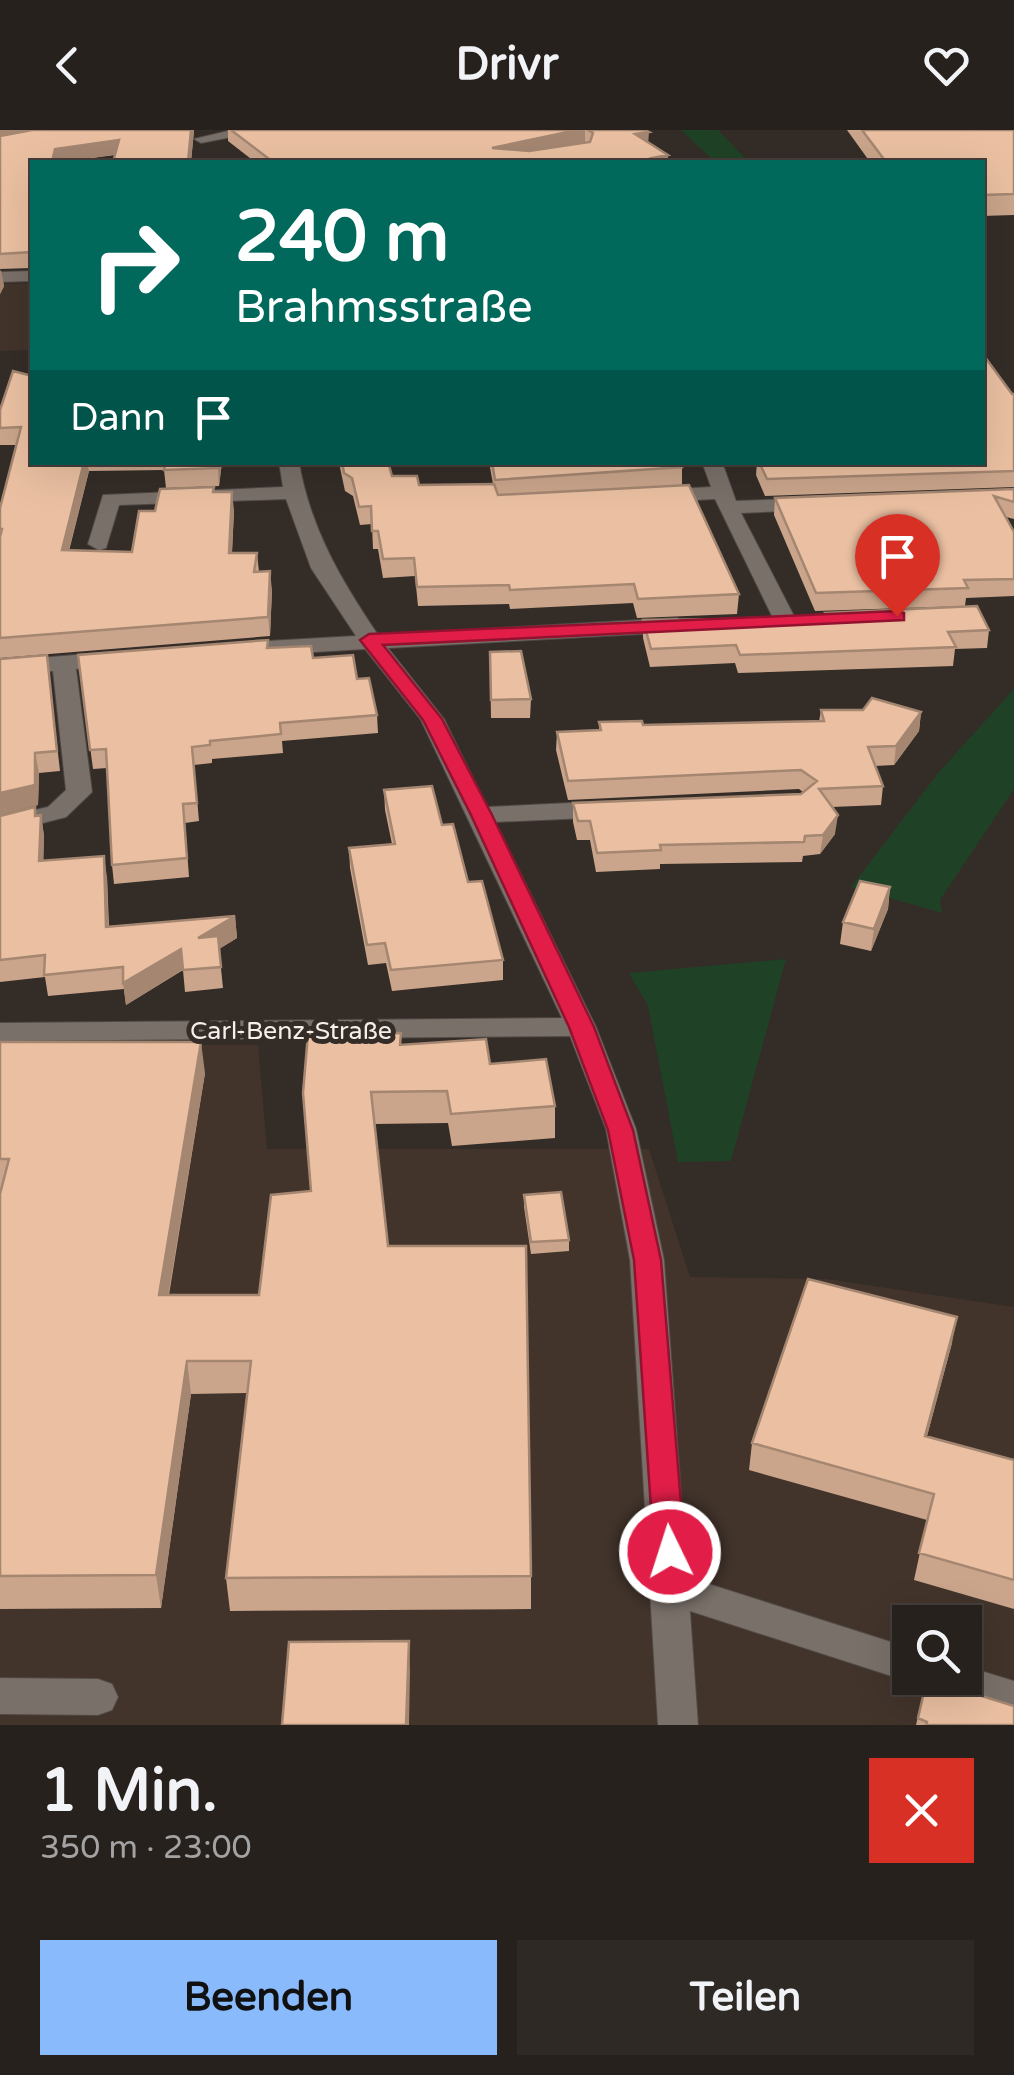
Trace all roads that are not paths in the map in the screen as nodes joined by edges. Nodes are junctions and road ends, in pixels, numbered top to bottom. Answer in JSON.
{"nodes":[{"id":1,"x":260,"y":130,"type":"edge"},
{"id":2,"x":195,"y":134,"type":"edge"},
{"id":3,"x":213,"y":154,"type":"dead end"},
{"id":4,"x":30,"y":276,"type":"edge"},
{"id":5,"x":0,"y":277,"type":"edge"},
{"id":6,"x":289,"y":465,"type":"edge"},
{"id":7,"x":713,"y":465,"type":"edge"},
{"id":8,"x":294,"y":493,"type":"junction"},
{"id":9,"x":628,"y":498,"type":"edge"},
{"id":10,"x":725,"y":500,"type":"junction"},
{"id":11,"x":843,"y":503,"type":"edge"},
{"id":12,"x":99,"y":544,"type":"dead end"},
{"id":13,"x":784,"y":620,"type":"edge"},
{"id":14,"x":706,"y":624,"type":"edge"},
{"id":15,"x":369,"y":640,"type":"junction"},
{"id":16,"x":216,"y":651,"type":"edge"},
{"id":17,"x":140,"y":657,"type":"edge"},
{"id":18,"x":64,"y":663,"type":"junction"},
{"id":19,"x":0,"y":668,"type":"edge"},
{"id":20,"x":640,"y":808,"type":"edge"},
{"id":21,"x":482,"y":815,"type":"junction"},
{"id":22,"x":0,"y":826,"type":"edge"},
{"id":23,"x":582,"y":1027,"type":"junction"},
{"id":24,"x":0,"y":1032,"type":"edge"},
{"id":25,"x":673,"y":1589,"type":"junction"},
{"id":26,"x":892,"y":1659,"type":"edge"},
{"id":27,"x":982,"y":1689,"type":"edge"},
{"id":28,"x":0,"y":1696,"type":"edge"},
{"id":29,"x":98,"y":1697,"type":"dead end"},
{"id":30,"x":1014,"y":1699,"type":"edge"},
{"id":31,"x":678,"y":1725,"type":"edge"}],
"edges":[{"from":1,"to":2,"type":"street"},
{"from":2,"to":3,"type":"street"},
{"from":4,"to":5,"type":"street"},
{"from":6,"to":8,"type":"street"},
{"from":7,"to":10,"type":"street"},
{"from":8,"to":12,"type":"street"},
{"from":8,"to":15,"type":"street"},
{"from":9,"to":10,"type":"street"},
{"from":10,"to":11,"type":"street"},
{"from":10,"to":13,"type":"street"},
{"from":14,"to":15,"type":"street"},
{"from":15,"to":16,"type":"street"},
{"from":15,"to":21,"type":"street"},
{"from":17,"to":18,"type":"street"},
{"from":18,"to":19,"type":"street"},
{"from":18,"to":22,"type":"street"},
{"from":20,"to":21,"type":"street"},
{"from":21,"to":23,"type":"street"},
{"from":23,"to":24,"type":"street","name":"Carl-Benz-Straße"},
{"from":23,"to":25,"type":"street"},
{"from":25,"to":26,"type":"street"},
{"from":25,"to":31,"type":"street"},
{"from":27,"to":30,"type":"street"},
{"from":28,"to":29,"type":"street"}]}
